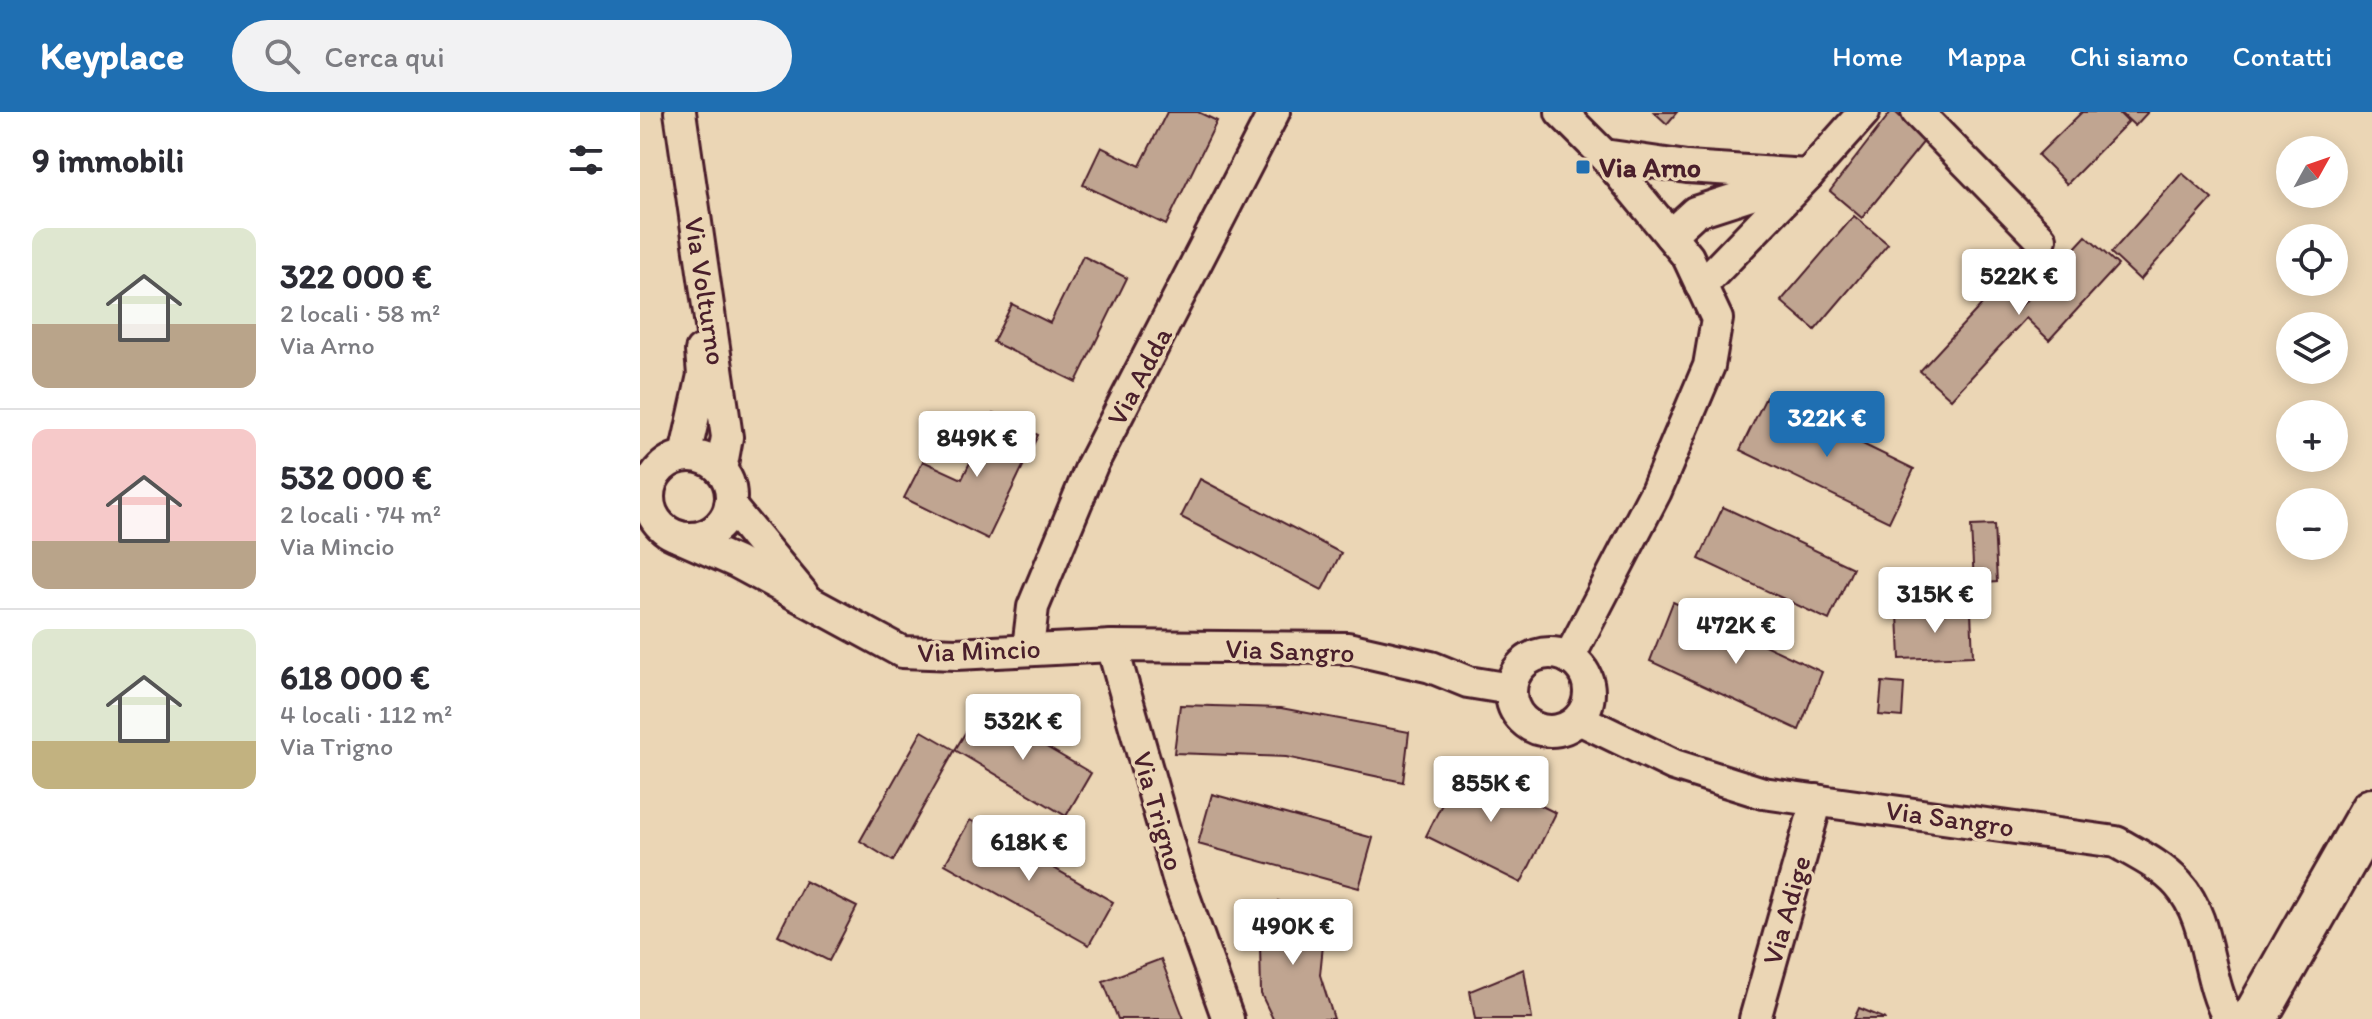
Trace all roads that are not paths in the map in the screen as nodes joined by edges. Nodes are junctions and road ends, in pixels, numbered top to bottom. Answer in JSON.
{"nodes":[{"id":1,"x":663,"y":112,"type":"edge"},
{"id":2,"x":680,"y":112,"type":"edge"},
{"id":3,"x":1274,"y":112,"type":"edge"},
{"id":4,"x":1561,"y":112,"type":"edge"},
{"id":5,"x":1864,"y":112,"type":"edge"},
{"id":6,"x":1917,"y":112,"type":"edge"},
{"id":7,"x":1604,"y":155,"type":"junction"},
{"id":8,"x":1808,"y":175,"type":"junction"},
{"id":9,"x":1670,"y":235,"type":"junction"},
{"id":10,"x":2041,"y":239,"type":"dead end"},
{"id":11,"x":1701,"y":286,"type":"junction"},
{"id":12,"x":685,"y":456,"type":"junction"},
{"id":13,"x":721,"y":470,"type":"junction"},
{"id":14,"x":648,"y":478,"type":"edge"},
{"id":15,"x":730,"y":506,"type":"junction"},
{"id":16,"x":662,"y":530,"type":"edge"},
{"id":17,"x":810,"y":604,"type":"junction"},
{"id":18,"x":1112,"y":646,"type":"junction"},
{"id":19,"x":1028,"y":648,"type":"junction"},
{"id":20,"x":1569,"y":658,"type":"junction"},
{"id":21,"x":1511,"y":689,"type":"junction"},
{"id":22,"x":1579,"y":719,"type":"junction"},
{"id":23,"x":1817,"y":800,"type":"junction"},
{"id":24,"x":2372,"y":811,"type":"edge"},
{"id":25,"x":1228,"y":1019,"type":"edge"},
{"id":26,"x":1755,"y":1019,"type":"edge"},
{"id":27,"x":2229,"y":1019,"type":"edge"},
{"id":28,"x":2254,"y":1019,"type":"edge"}],
"edges":[{"from":1,"to":12,"type":"street","name":"Via Volturno"},
{"from":2,"to":13,"type":"street","name":"Via Volturno"},
{"from":3,"to":19,"type":"street","name":"Via Adda"},
{"from":4,"to":7,"type":"street"},
{"from":5,"to":8,"type":"street"},
{"from":6,"to":10,"type":"street"},
{"from":7,"to":8,"type":"street"},
{"from":7,"to":9,"type":"street"},
{"from":8,"to":9,"type":"street"},
{"from":8,"to":11,"type":"street"},
{"from":9,"to":11,"type":"street"},
{"from":11,"to":20,"type":"street"},
{"from":12,"to":13,"type":"street"},
{"from":12,"to":14,"type":"street"},
{"from":13,"to":15,"type":"street"},
{"from":14,"to":16,"type":"street"},
{"from":15,"to":16,"type":"street"},
{"from":15,"to":17,"type":"street","name":"Via Mincio"},
{"from":16,"to":17,"type":"street","name":"Via Mincio"},
{"from":17,"to":19,"type":"street","name":"Via Mincio"},
{"from":18,"to":19,"type":"street","name":"Via Mincio"},
{"from":18,"to":21,"type":"street","name":"Via Sangro"},
{"from":18,"to":25,"type":"street","name":"Via Trigno"},
{"from":20,"to":21,"type":"street"},
{"from":20,"to":22,"type":"street"},
{"from":21,"to":22,"type":"street"},
{"from":22,"to":23,"type":"street","name":"Via Sangro"},
{"from":23,"to":26,"type":"street","name":"Via Adige"},
{"from":23,"to":27,"type":"street","name":"Via Sangro"},
{"from":24,"to":28,"type":"highway"}]}
